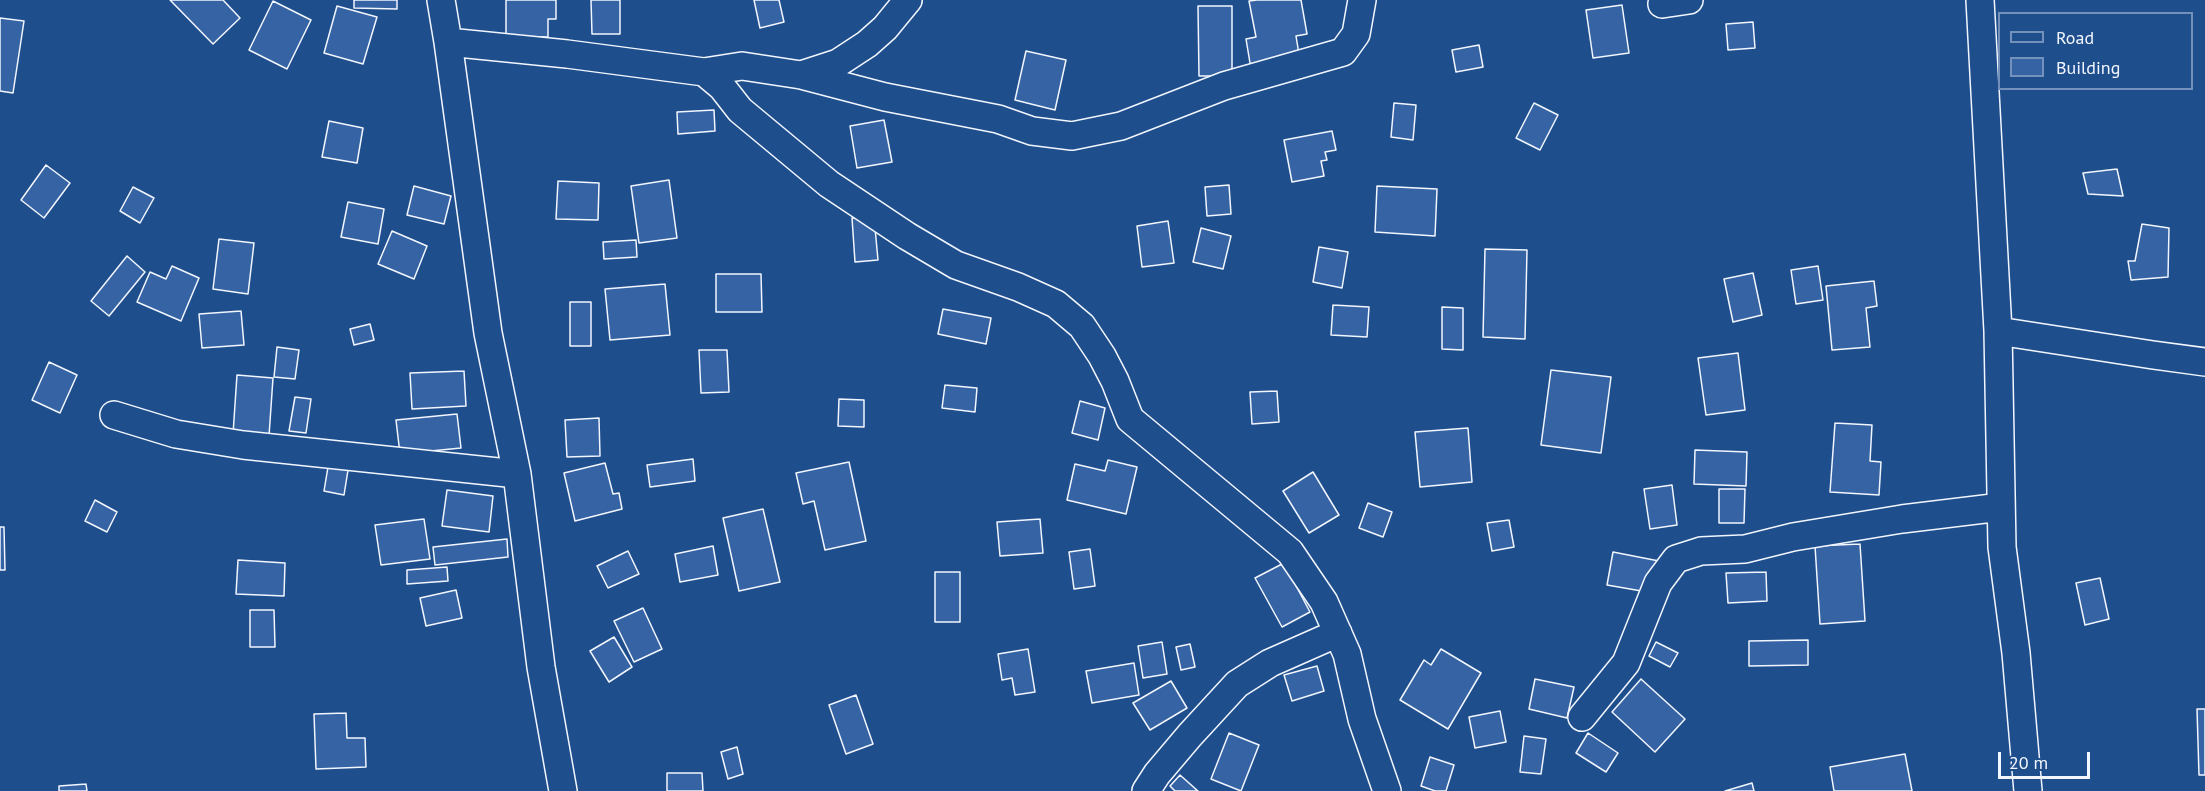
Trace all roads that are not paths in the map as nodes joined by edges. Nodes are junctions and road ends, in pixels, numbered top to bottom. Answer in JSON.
{"nodes":[{"id":1,"x":441,"y":0,"type":"edge"},
{"id":2,"x":908,"y":0,"type":"edge"},
{"id":3,"x":1362,"y":0,"type":"edge"},
{"id":4,"x":1689,"y":0,"type":"edge"},
{"id":5,"x":1980,"y":0,"type":"edge"},
{"id":6,"x":1662,"y":4,"type":"dead end"},
{"id":7,"x":448,"y":42,"type":"junction"},
{"id":8,"x":704,"y":72,"type":"junction"},
{"id":9,"x":801,"y":75,"type":"junction"},
{"id":10,"x":1998,"y":331,"type":"junction"},
{"id":11,"x":2205,"y":362,"type":"edge"},
{"id":12,"x":114,"y":415,"type":"dead end"},
{"id":13,"x":517,"y":474,"type":"junction"},
{"id":14,"x":2001,"y":507,"type":"junction"},
{"id":15,"x":1338,"y":633,"type":"junction"},
{"id":16,"x":1582,"y":717,"type":"dead end"},
{"id":17,"x":563,"y":791,"type":"edge"},
{"id":18,"x":1146,"y":791,"type":"edge"},
{"id":19,"x":1387,"y":791,"type":"edge"},
{"id":20,"x":2028,"y":791,"type":"edge"}],
"edges":[{"from":1,"to":7,"type":"street"},
{"from":2,"to":9,"type":"street"},
{"from":3,"to":9,"type":"street"},
{"from":4,"to":6,"type":"street"},
{"from":5,"to":10,"type":"street"},
{"from":7,"to":8,"type":"street"},
{"from":7,"to":13,"type":"street"},
{"from":8,"to":9,"type":"street"},
{"from":8,"to":15,"type":"street"},
{"from":10,"to":11,"type":"street"},
{"from":10,"to":14,"type":"street"},
{"from":12,"to":13,"type":"street"},
{"from":13,"to":17,"type":"street"},
{"from":14,"to":16,"type":"street"},
{"from":14,"to":20,"type":"street"},
{"from":15,"to":18,"type":"street"},
{"from":15,"to":19,"type":"street"}]}
